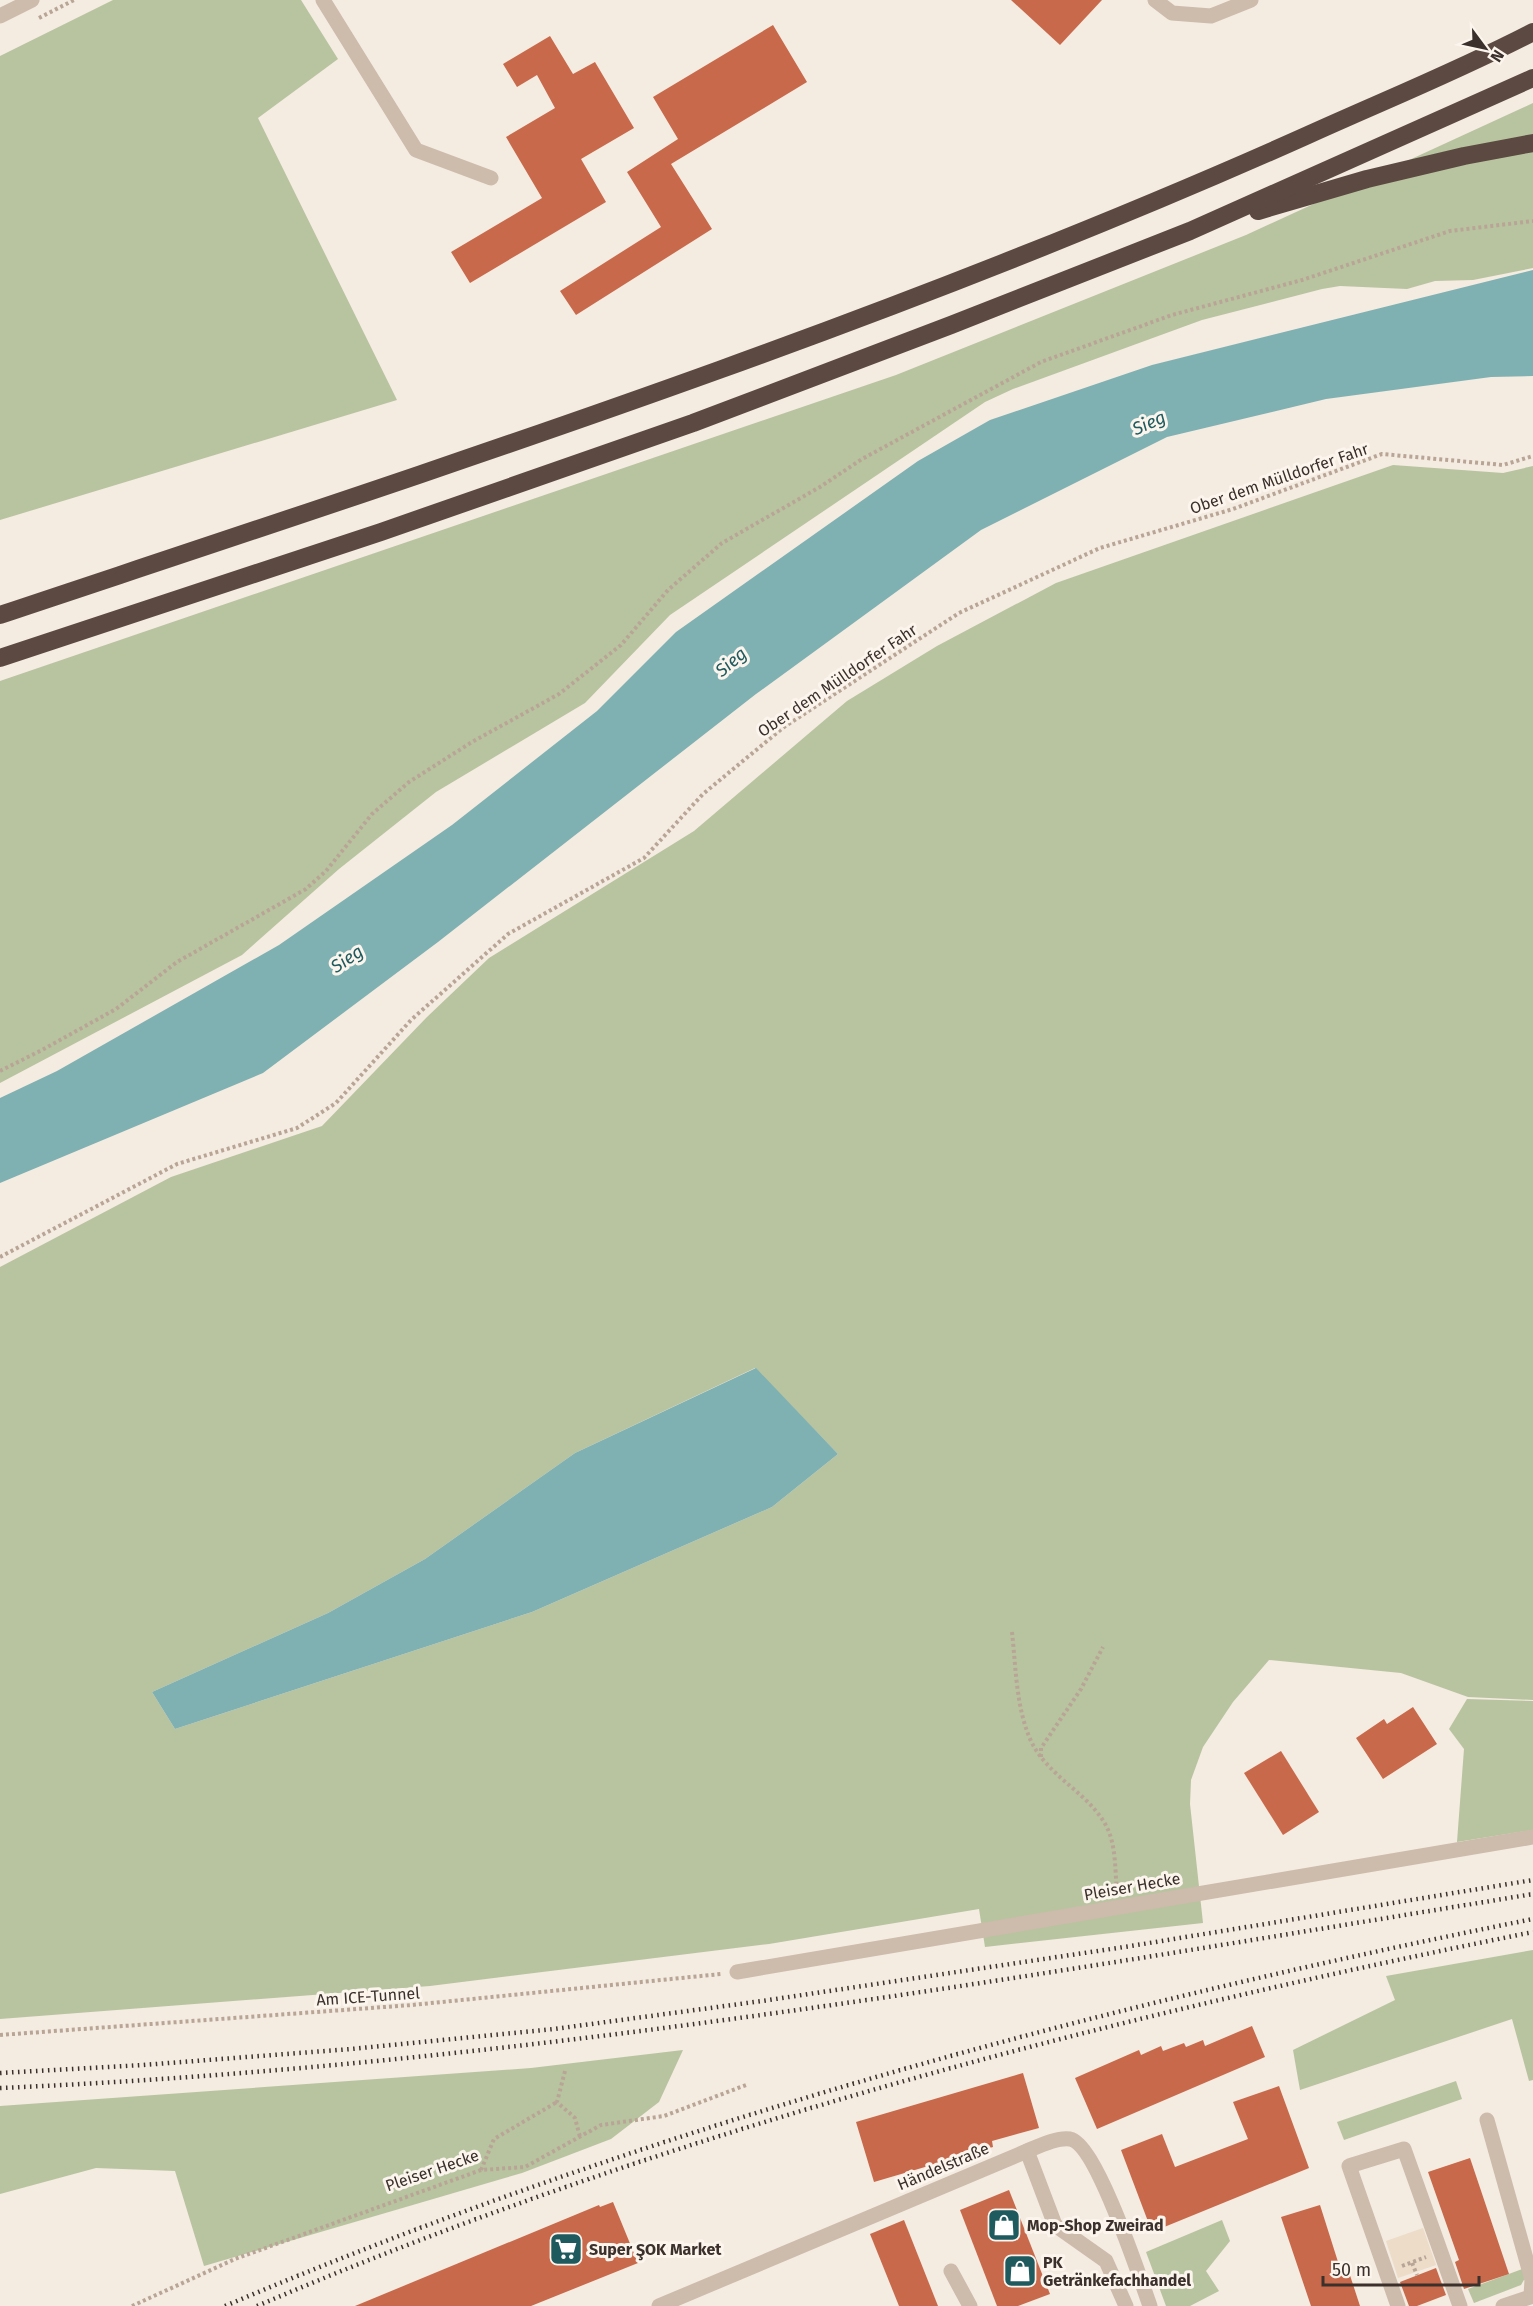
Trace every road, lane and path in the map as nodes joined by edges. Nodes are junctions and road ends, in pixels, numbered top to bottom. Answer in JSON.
{"nodes":[{"id":1,"x":32,"y":0,"type":"edge"},
{"id":2,"x":323,"y":0,"type":"edge"},
{"id":3,"x":1155,"y":0,"type":"edge"},
{"id":4,"x":1251,"y":0,"type":"edge"},
{"id":5,"x":0,"y":15,"type":"edge"},
{"id":6,"x":1533,"y":32,"type":"edge"},
{"id":7,"x":1533,"y":78,"type":"edge"},
{"id":8,"x":1533,"y":144,"type":"edge"},
{"id":9,"x":491,"y":178,"type":"dead end"},
{"id":10,"x":1533,"y":221,"type":"edge"},
{"id":11,"x":1190,"y":231,"type":"junction"},
{"id":12,"x":1533,"y":456,"type":"edge"},
{"id":13,"x":0,"y":615,"type":"edge"},
{"id":14,"x":0,"y":658,"type":"edge"},
{"id":15,"x":0,"y":1071,"type":"edge"},
{"id":16,"x":0,"y":1257,"type":"edge"},
{"id":17,"x":1011,"y":1632,"type":"dead end"},
{"id":18,"x":1103,"y":1647,"type":"dead end"},
{"id":19,"x":1041,"y":1758,"type":"junction"},
{"id":20,"x":1533,"y":1837,"type":"edge"},
{"id":21,"x":1119,"y":1907,"type":"junction"},
{"id":22,"x":737,"y":1972,"type":"joint"},
{"id":23,"x":0,"y":2035,"type":"edge"},
{"id":24,"x":565,"y":2071,"type":"dead end"},
{"id":25,"x":746,"y":2085,"type":"dead end"},
{"id":26,"x":557,"y":2102,"type":"junction"},
{"id":27,"x":1486,"y":2120,"type":"dead end"},
{"id":28,"x":580,"y":2137,"type":"junction"},
{"id":29,"x":1026,"y":2151,"type":"junction"},
{"id":30,"x":481,"y":2170,"type":"junction"},
{"id":31,"x":1441,"y":2252,"type":"junction"},
{"id":32,"x":1412,"y":2263,"type":"junction"},
{"id":33,"x":951,"y":2271,"type":"dead end"},
{"id":34,"x":1386,"y":2272,"type":"junction"},
{"id":35,"x":1417,"y":2275,"type":"dead end"},
{"id":36,"x":1532,"y":2296,"type":"edge"},
{"id":37,"x":132,"y":2306,"type":"edge"},
{"id":38,"x":659,"y":2306,"type":"edge"},
{"id":39,"x":970,"y":2306,"type":"edge"},
{"id":40,"x":1126,"y":2306,"type":"edge"},
{"id":41,"x":1150,"y":2306,"type":"edge"},
{"id":42,"x":1398,"y":2306,"type":"edge"},
{"id":43,"x":1460,"y":2306,"type":"edge"},
{"id":44,"x":1503,"y":2306,"type":"edge"}],
"edges":[{"from":1,"to":5,"type":"street"},
{"from":2,"to":9,"type":"street"},
{"from":3,"to":4,"type":"street"},
{"from":6,"to":13,"type":"highway"},
{"from":7,"to":11,"type":"highway"},
{"from":8,"to":11,"type":"highway"},
{"from":10,"to":15,"type":"path"},
{"from":11,"to":14,"type":"highway"},
{"from":12,"to":16,"type":"path","name":"Ober dem Mülldorfer Fahr"},
{"from":17,"to":19,"type":"path"},
{"from":18,"to":19,"type":"path"},
{"from":19,"to":21,"type":"path"},
{"from":20,"to":21,"type":"street","name":"Pleiser Hecke"},
{"from":21,"to":22,"type":"street","name":"Pleiser Hecke"},
{"from":22,"to":23,"type":"path","name":"Am ICE-Tunnel"},
{"from":24,"to":26,"type":"path"},
{"from":25,"to":28,"type":"path","name":"Pleiser Hecke"},
{"from":26,"to":28,"type":"path"},
{"from":26,"to":30,"type":"path"},
{"from":27,"to":36,"type":"street"},
{"from":28,"to":30,"type":"path","name":"Pleiser Hecke"},
{"from":29,"to":38,"type":"street","name":"Händelstraße"},
{"from":29,"to":40,"type":"street"},
{"from":29,"to":41,"type":"street","name":"Händelstraße"},
{"from":30,"to":37,"type":"path","name":"Pleiser Hecke"},
{"from":31,"to":32,"type":"path"},
{"from":31,"to":34,"type":"street"},
{"from":31,"to":43,"type":"street"},
{"from":32,"to":34,"type":"path"},
{"from":32,"to":35,"type":"path"},
{"from":33,"to":39,"type":"street"},
{"from":34,"to":42,"type":"street"},
{"from":36,"to":44,"type":"street"}]}
